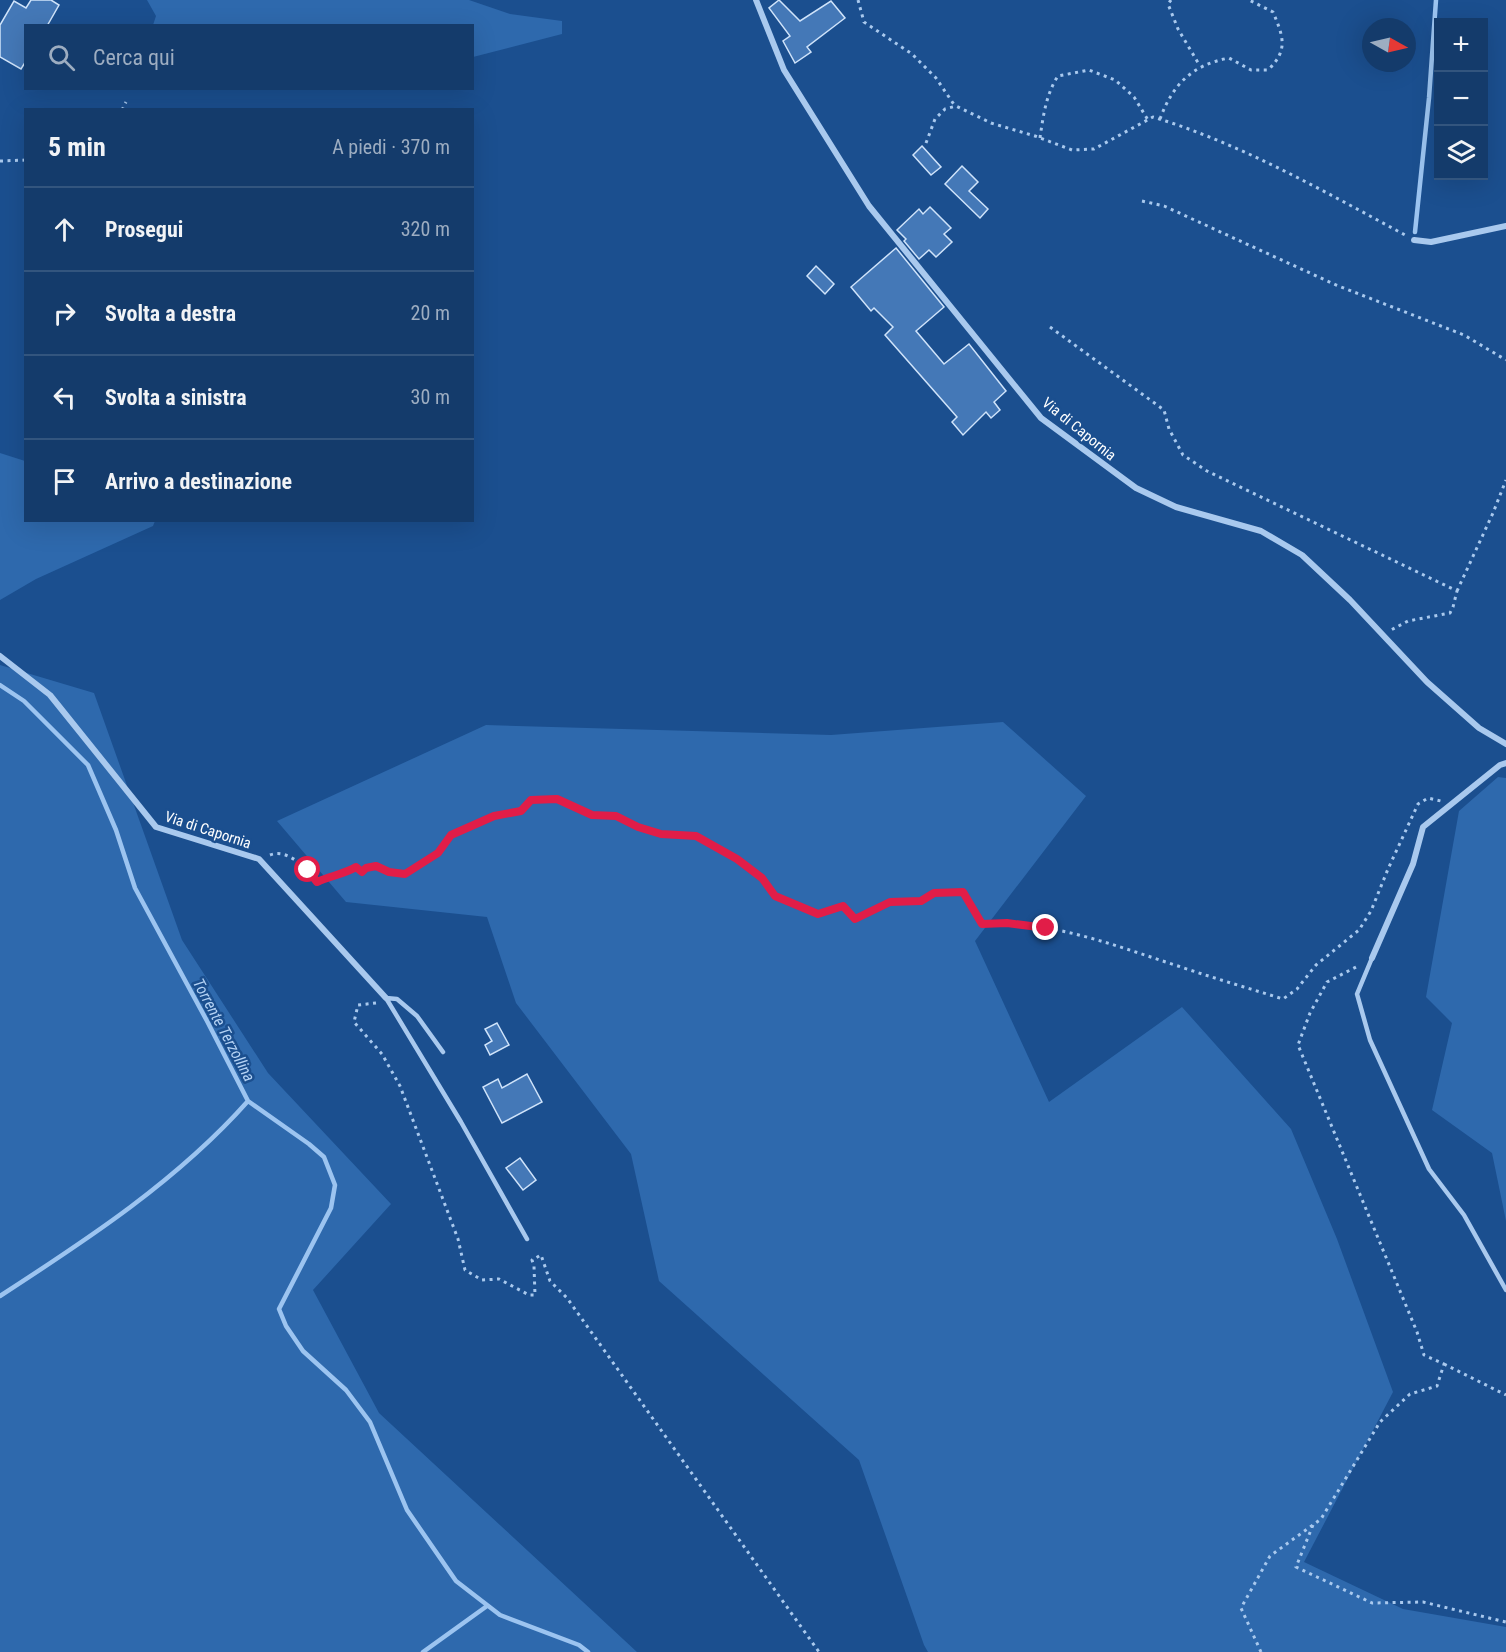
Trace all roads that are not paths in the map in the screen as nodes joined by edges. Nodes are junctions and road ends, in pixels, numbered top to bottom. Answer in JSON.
{"nodes":[{"id":1,"x":756,"y":0,"type":"edge"},
{"id":2,"x":1506,"y":226,"type":"edge"},
{"id":3,"x":1414,"y":240,"type":"road end"},
{"id":4,"x":0,"y":656,"type":"edge"},
{"id":5,"x":1506,"y":744,"type":"edge"},
{"id":6,"x":1506,"y":763,"type":"edge"},
{"id":7,"x":1372,"y":958,"type":"joint"},
{"id":8,"x":383,"y":1000,"type":"junction"},
{"id":9,"x":443,"y":1052,"type":"dead end"},
{"id":10,"x":527,"y":1239,"type":"dead end"},
{"id":11,"x":1506,"y":1290,"type":"edge"}],
"edges":[{"from":1,"to":5,"type":"street","name":"Via di Capornia"},
{"from":2,"to":3,"type":"street"},
{"from":4,"to":8,"type":"street","name":"Via di Capornia"},
{"from":6,"to":7,"type":"street"},
{"from":7,"to":11,"type":"lane"},
{"from":8,"to":9,"type":"lane","name":"Via di Capornia"},
{"from":8,"to":10,"type":"lane","name":"Via di Capornia"}]}
